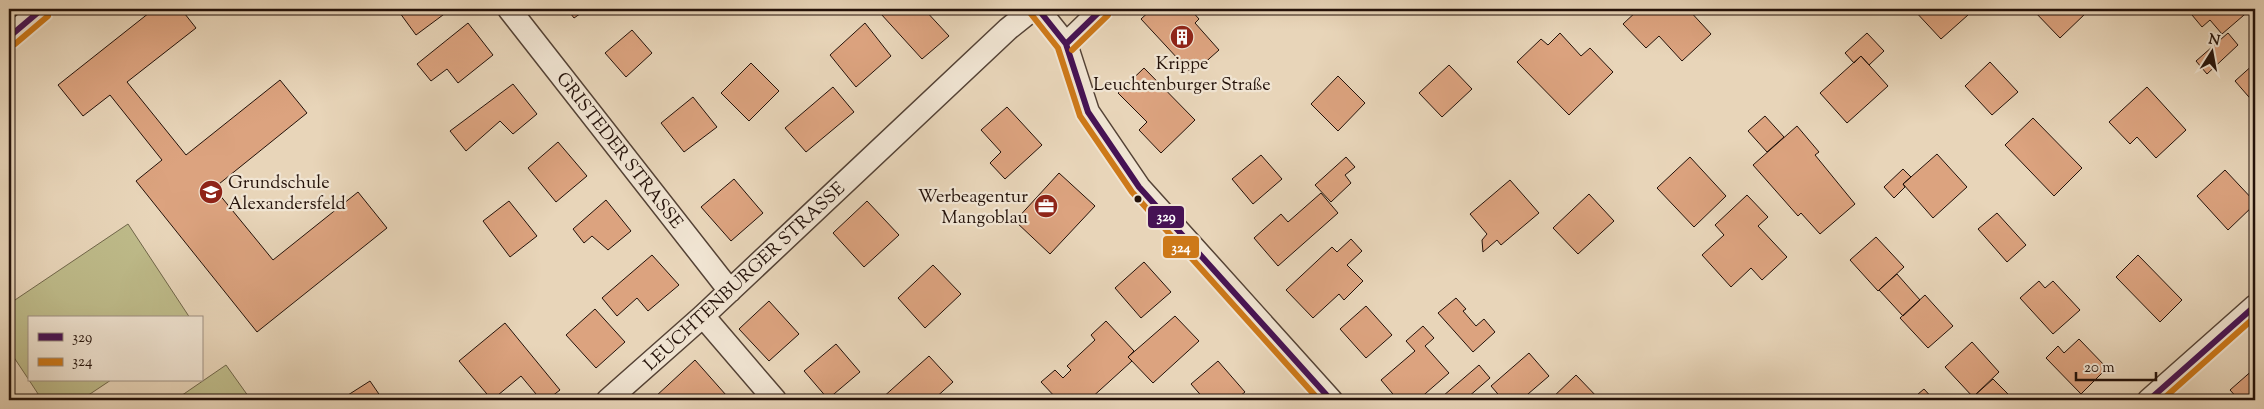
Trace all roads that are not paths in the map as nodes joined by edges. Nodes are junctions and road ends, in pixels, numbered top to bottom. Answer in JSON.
{"nodes":[{"id":1,"x":42,"y":9,"type":"edge"},
{"id":2,"x":509,"y":9,"type":"edge"},
{"id":3,"x":1033,"y":9,"type":"edge"},
{"id":4,"x":1038,"y":9,"type":"edge"},
{"id":5,"x":1102,"y":9,"type":"edge"},
{"id":6,"x":9,"y":36,"type":"edge"},
{"id":7,"x":1066,"y":44,"type":"junction"},
{"id":8,"x":730,"y":290,"type":"junction"},
{"id":9,"x":2255,"y":306,"type":"edge"},
{"id":10,"x":703,"y":316,"type":"junction"},
{"id":11,"x":608,"y":400,"type":"edge"},
{"id":12,"x":775,"y":400,"type":"edge"},
{"id":13,"x":1332,"y":400,"type":"edge"},
{"id":14,"x":2149,"y":400,"type":"edge"}],
"edges":[{"from":1,"to":6,"type":"street"},
{"from":2,"to":8,"type":"street","name":"GRISTEDER STRASSE"},
{"from":3,"to":8,"type":"street","name":"LEUCHTENBURGER STRASSE"},
{"from":4,"to":7,"type":"street"},
{"from":5,"to":7,"type":"street"},
{"from":7,"to":13,"type":"street"},
{"from":8,"to":10,"type":"street","name":"LEUCHTENBURGER STRASSE"},
{"from":9,"to":14,"type":"street"},
{"from":10,"to":11,"type":"street","name":"LEUCHTENBURGER STRASSE"},
{"from":10,"to":12,"type":"street"}]}
